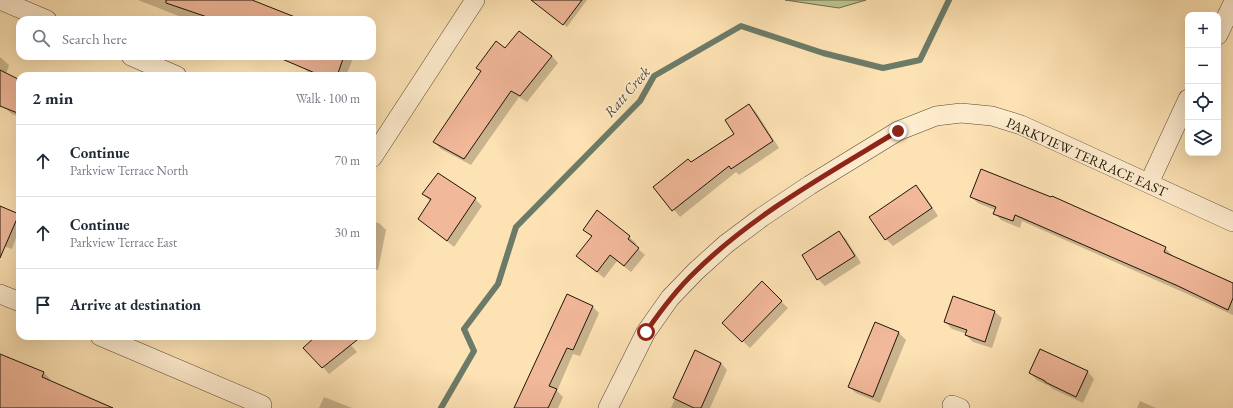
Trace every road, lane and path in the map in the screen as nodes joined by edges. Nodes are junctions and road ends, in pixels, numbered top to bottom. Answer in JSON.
{"nodes":[{"id":1,"x":0,"y":0,"type":"edge"},
{"id":2,"x":475,"y":0,"type":"edge"},
{"id":3,"x":1233,"y":3,"type":"edge"},
{"id":4,"x":38,"y":16,"type":"edge"},
{"id":5,"x":1221,"y":29,"type":"edge"},
{"id":6,"x":139,"y":60,"type":"edge"},
{"id":7,"x":168,"y":72,"type":"edge"},
{"id":8,"x":1185,"y":105,"type":"edge"},
{"id":9,"x":376,"y":152,"type":"edge"},
{"id":10,"x":1149,"y":183,"type":"junction"},
{"id":11,"x":1233,"y":222,"type":"edge"},
{"id":12,"x":0,"y":294,"type":"edge"},
{"id":13,"x":16,"y":300,"type":"edge"},
{"id":14,"x":109,"y":340,"type":"edge"},
{"id":15,"x":261,"y":407,"type":"edge"},
{"id":16,"x":608,"y":408,"type":"edge"}],
"edges":[{"from":1,"to":4,"type":"street"},
{"from":2,"to":9,"type":"street"},
{"from":3,"to":5,"type":"street"},
{"from":6,"to":7,"type":"street"},
{"from":8,"to":10,"type":"street"},
{"from":10,"to":11,"type":"street","name":"PARKVIEW TERRACE EAST"},
{"from":10,"to":16,"type":"street","name":"PARKVIEW TERRACE EAST"},
{"from":12,"to":13,"type":"street"},
{"from":14,"to":15,"type":"street"}]}
